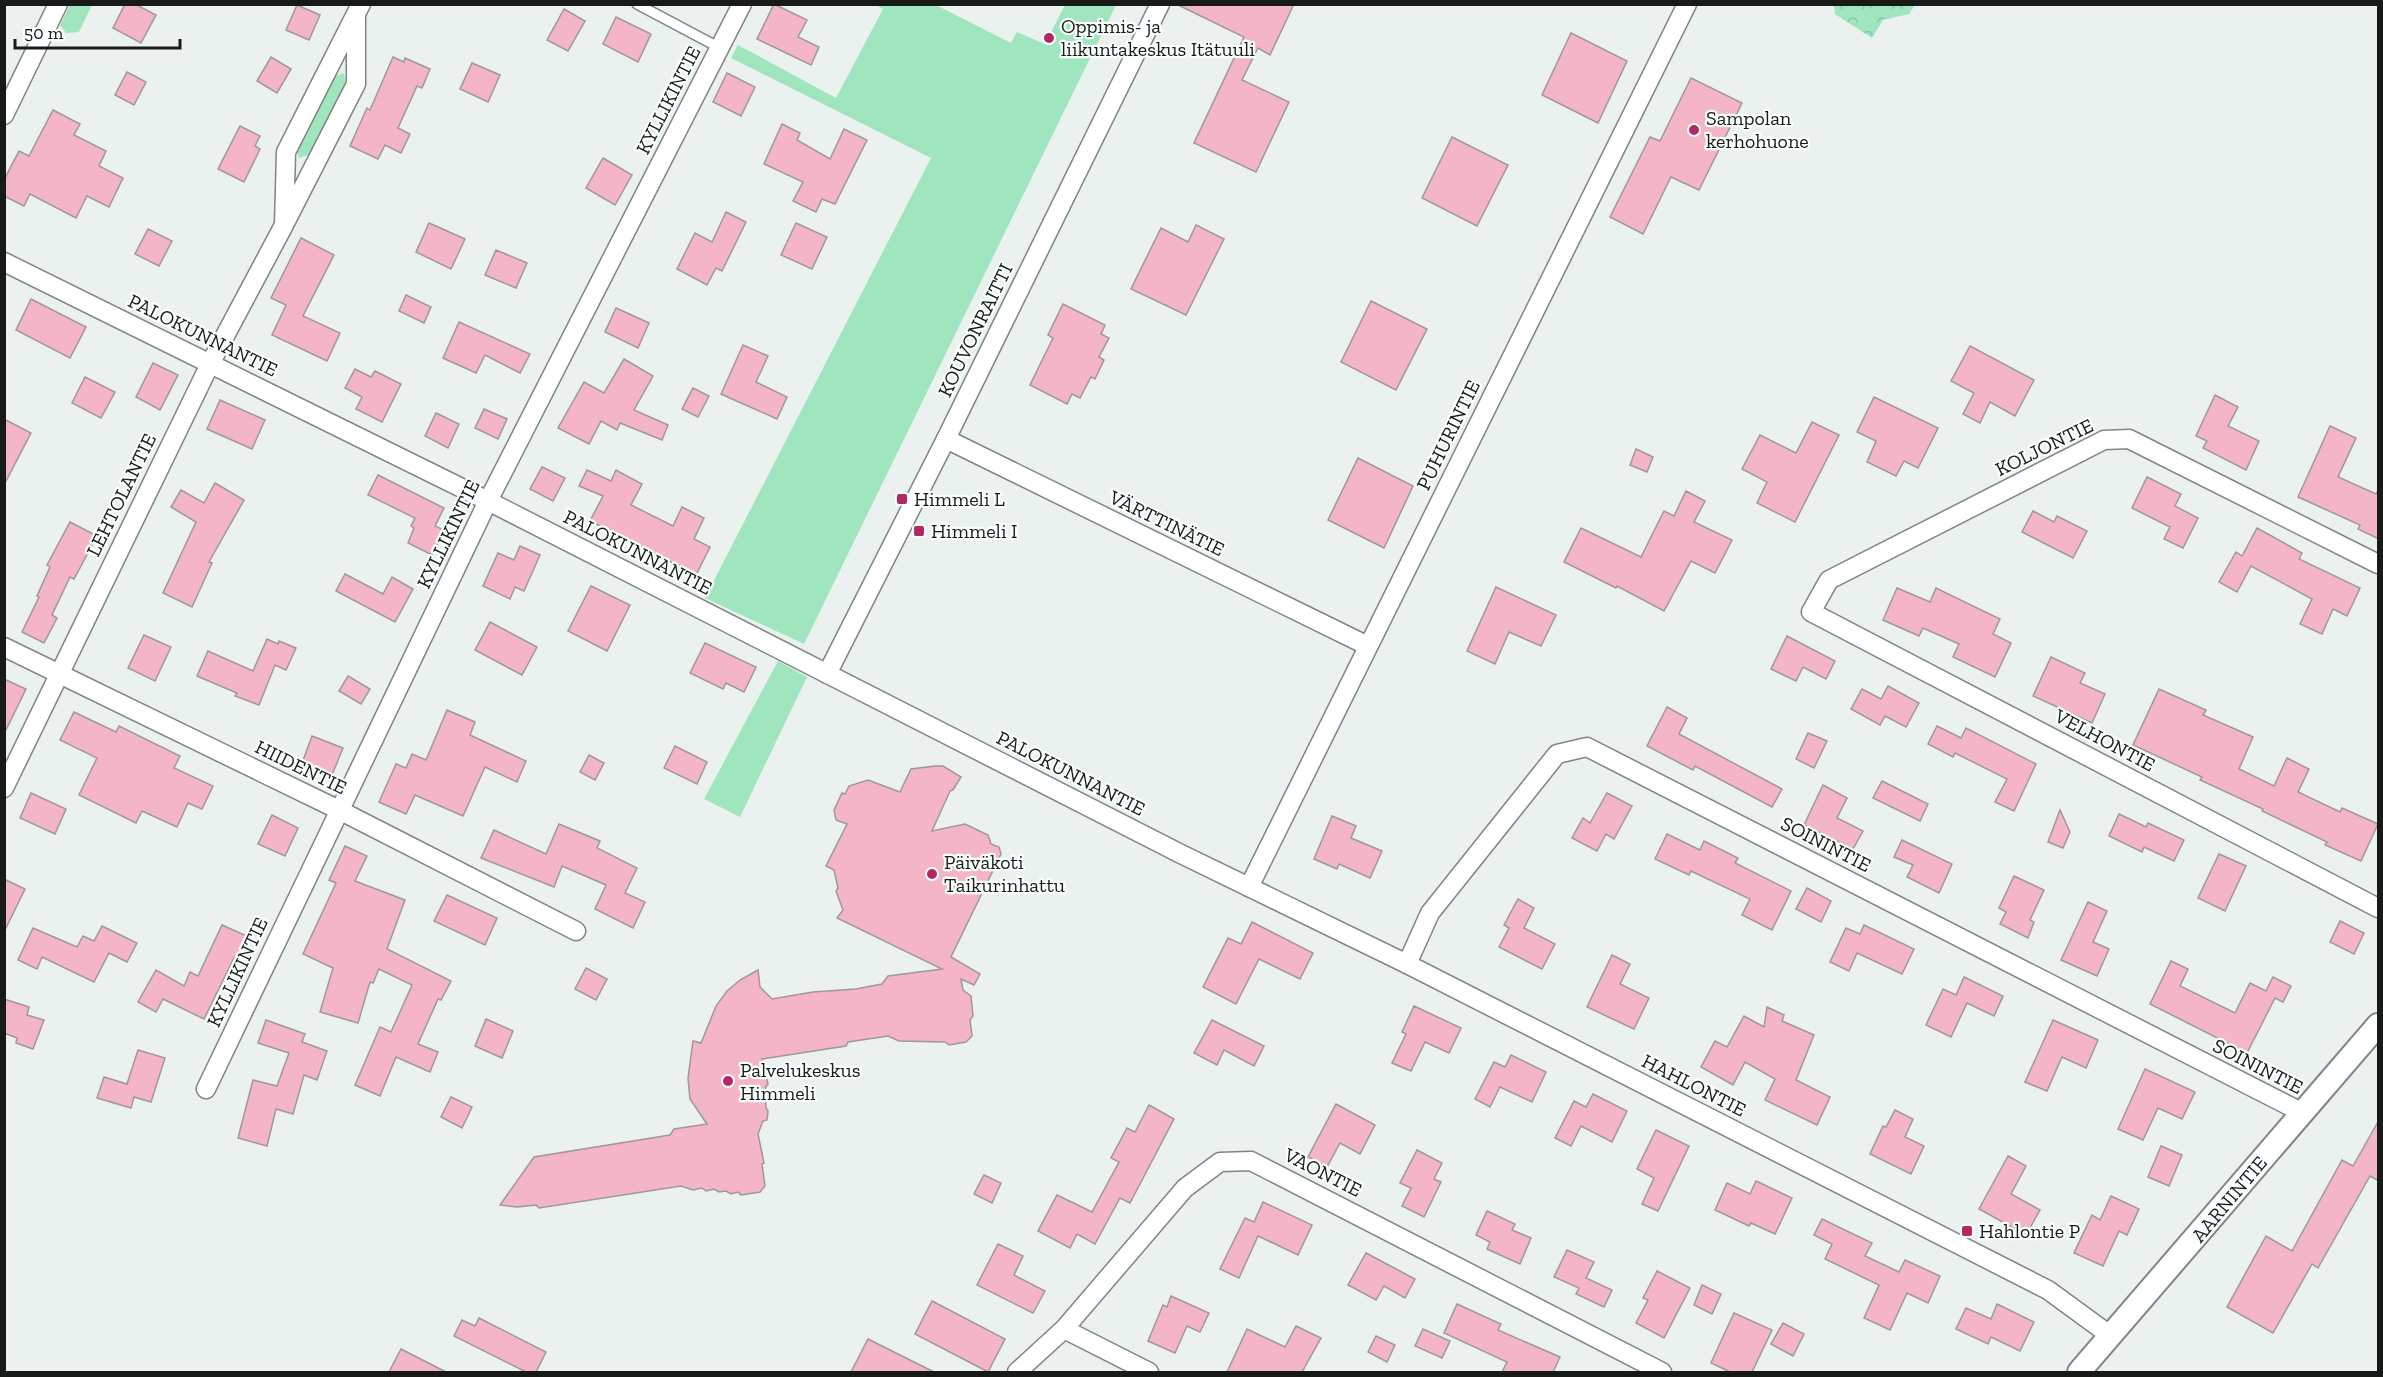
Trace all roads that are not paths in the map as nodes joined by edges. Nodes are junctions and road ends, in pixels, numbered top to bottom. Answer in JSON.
{"nodes":[{"id":1,"x":58,"y":4,"type":"edge"},
{"id":2,"x":637,"y":4,"type":"edge"},
{"id":3,"x":742,"y":4,"type":"edge"},
{"id":4,"x":1160,"y":4,"type":"edge"},
{"id":5,"x":1687,"y":4,"type":"edge"},
{"id":6,"x":358,"y":9,"type":"edge"},
{"id":7,"x":720,"y":48,"type":"junction"},
{"id":8,"x":4,"y":115,"type":"edge"},
{"id":9,"x":284,"y":225,"type":"junction"},
{"id":10,"x":4,"y":262,"type":"edge"},
{"id":11,"x":210,"y":364,"type":"junction"},
{"id":12,"x":946,"y":439,"type":"junction"},
{"id":13,"x":488,"y":501,"type":"junction"},
{"id":14,"x":2379,"y":564,"type":"edge"},
{"id":15,"x":1810,"y":612,"type":"joint"},
{"id":16,"x":1368,"y":646,"type":"junction"},
{"id":17,"x":4,"y":647,"type":"edge"},
{"id":18,"x":58,"y":674,"type":"junction"},
{"id":19,"x":827,"y":674,"type":"junction"},
{"id":20,"x":4,"y":788,"type":"edge"},
{"id":21,"x":339,"y":810,"type":"junction"},
{"id":22,"x":1249,"y":886,"type":"junction"},
{"id":23,"x":2379,"y":908,"type":"edge"},
{"id":24,"x":576,"y":931,"type":"dead end"},
{"id":25,"x":1407,"y":964,"type":"junction"},
{"id":26,"x":2379,"y":1025,"type":"edge"},
{"id":27,"x":206,"y":1089,"type":"dead end"},
{"id":28,"x":2303,"y":1113,"type":"junction"},
{"id":29,"x":1064,"y":1329,"type":"junction"},
{"id":30,"x":2111,"y":1335,"type":"junction"},
{"id":31,"x":1017,"y":1372,"type":"edge"},
{"id":32,"x":1149,"y":1372,"type":"edge"},
{"id":33,"x":1662,"y":1372,"type":"edge"},
{"id":34,"x":2079,"y":1372,"type":"edge"}],
"edges":[{"from":1,"to":8,"type":"street"},
{"from":2,"to":7,"type":"lane"},
{"from":3,"to":7,"type":"street","name":"KYLLIKINTIE"},
{"from":4,"to":12,"type":"street","name":"KOUVONRAITTI"},
{"from":5,"to":16,"type":"street","name":"PUHURINTIE"},
{"from":6,"to":9,"type":"street","name":"LEHTOLANTIE"},
{"from":6,"to":9,"type":"street","name":"LEHTOLANTIE"},
{"from":7,"to":13,"type":"street","name":"KYLLIKINTIE"},
{"from":9,"to":11,"type":"street","name":"LEHTOLANTIE"},
{"from":10,"to":11,"type":"street","name":"PALOKUNNANTIE"},
{"from":11,"to":13,"type":"street","name":"PALOKUNNANTIE"},
{"from":11,"to":18,"type":"street","name":"LEHTOLANTIE"},
{"from":12,"to":16,"type":"street","name":"VÄRTTINÄTIE"},
{"from":12,"to":19,"type":"street","name":"KOUVONRAITTI"},
{"from":13,"to":19,"type":"street","name":"PALOKUNNANTIE"},
{"from":13,"to":21,"type":"street","name":"KYLLIKINTIE"},
{"from":14,"to":15,"type":"street","name":"KOLJONTIE"},
{"from":15,"to":23,"type":"street","name":"VELHONTIE"},
{"from":16,"to":22,"type":"street","name":"PUHURINTIE"},
{"from":17,"to":18,"type":"street","name":"HIIDENTIE"},
{"from":18,"to":20,"type":"street","name":"LEHTOLANTIE"},
{"from":18,"to":21,"type":"street","name":"HIIDENTIE"},
{"from":19,"to":22,"type":"street","name":"PALOKUNNANTIE"},
{"from":21,"to":24,"type":"street","name":"HIIDENTIE"},
{"from":21,"to":27,"type":"street","name":"KYLLIKINTIE"},
{"from":22,"to":25,"type":"street","name":"HAHLONTIE"},
{"from":25,"to":28,"type":"street","name":"SOININTIE"},
{"from":25,"to":30,"type":"street","name":"HAHLONTIE"},
{"from":26,"to":28,"type":"street","name":"AARNINTIE"},
{"from":28,"to":30,"type":"street","name":"AARNINTIE"},
{"from":29,"to":31,"type":"street","name":"VAONTIE"},
{"from":29,"to":32,"type":"street"},
{"from":29,"to":33,"type":"street","name":"VAONTIE"},
{"from":30,"to":34,"type":"street","name":"AARNINTIE"}]}
